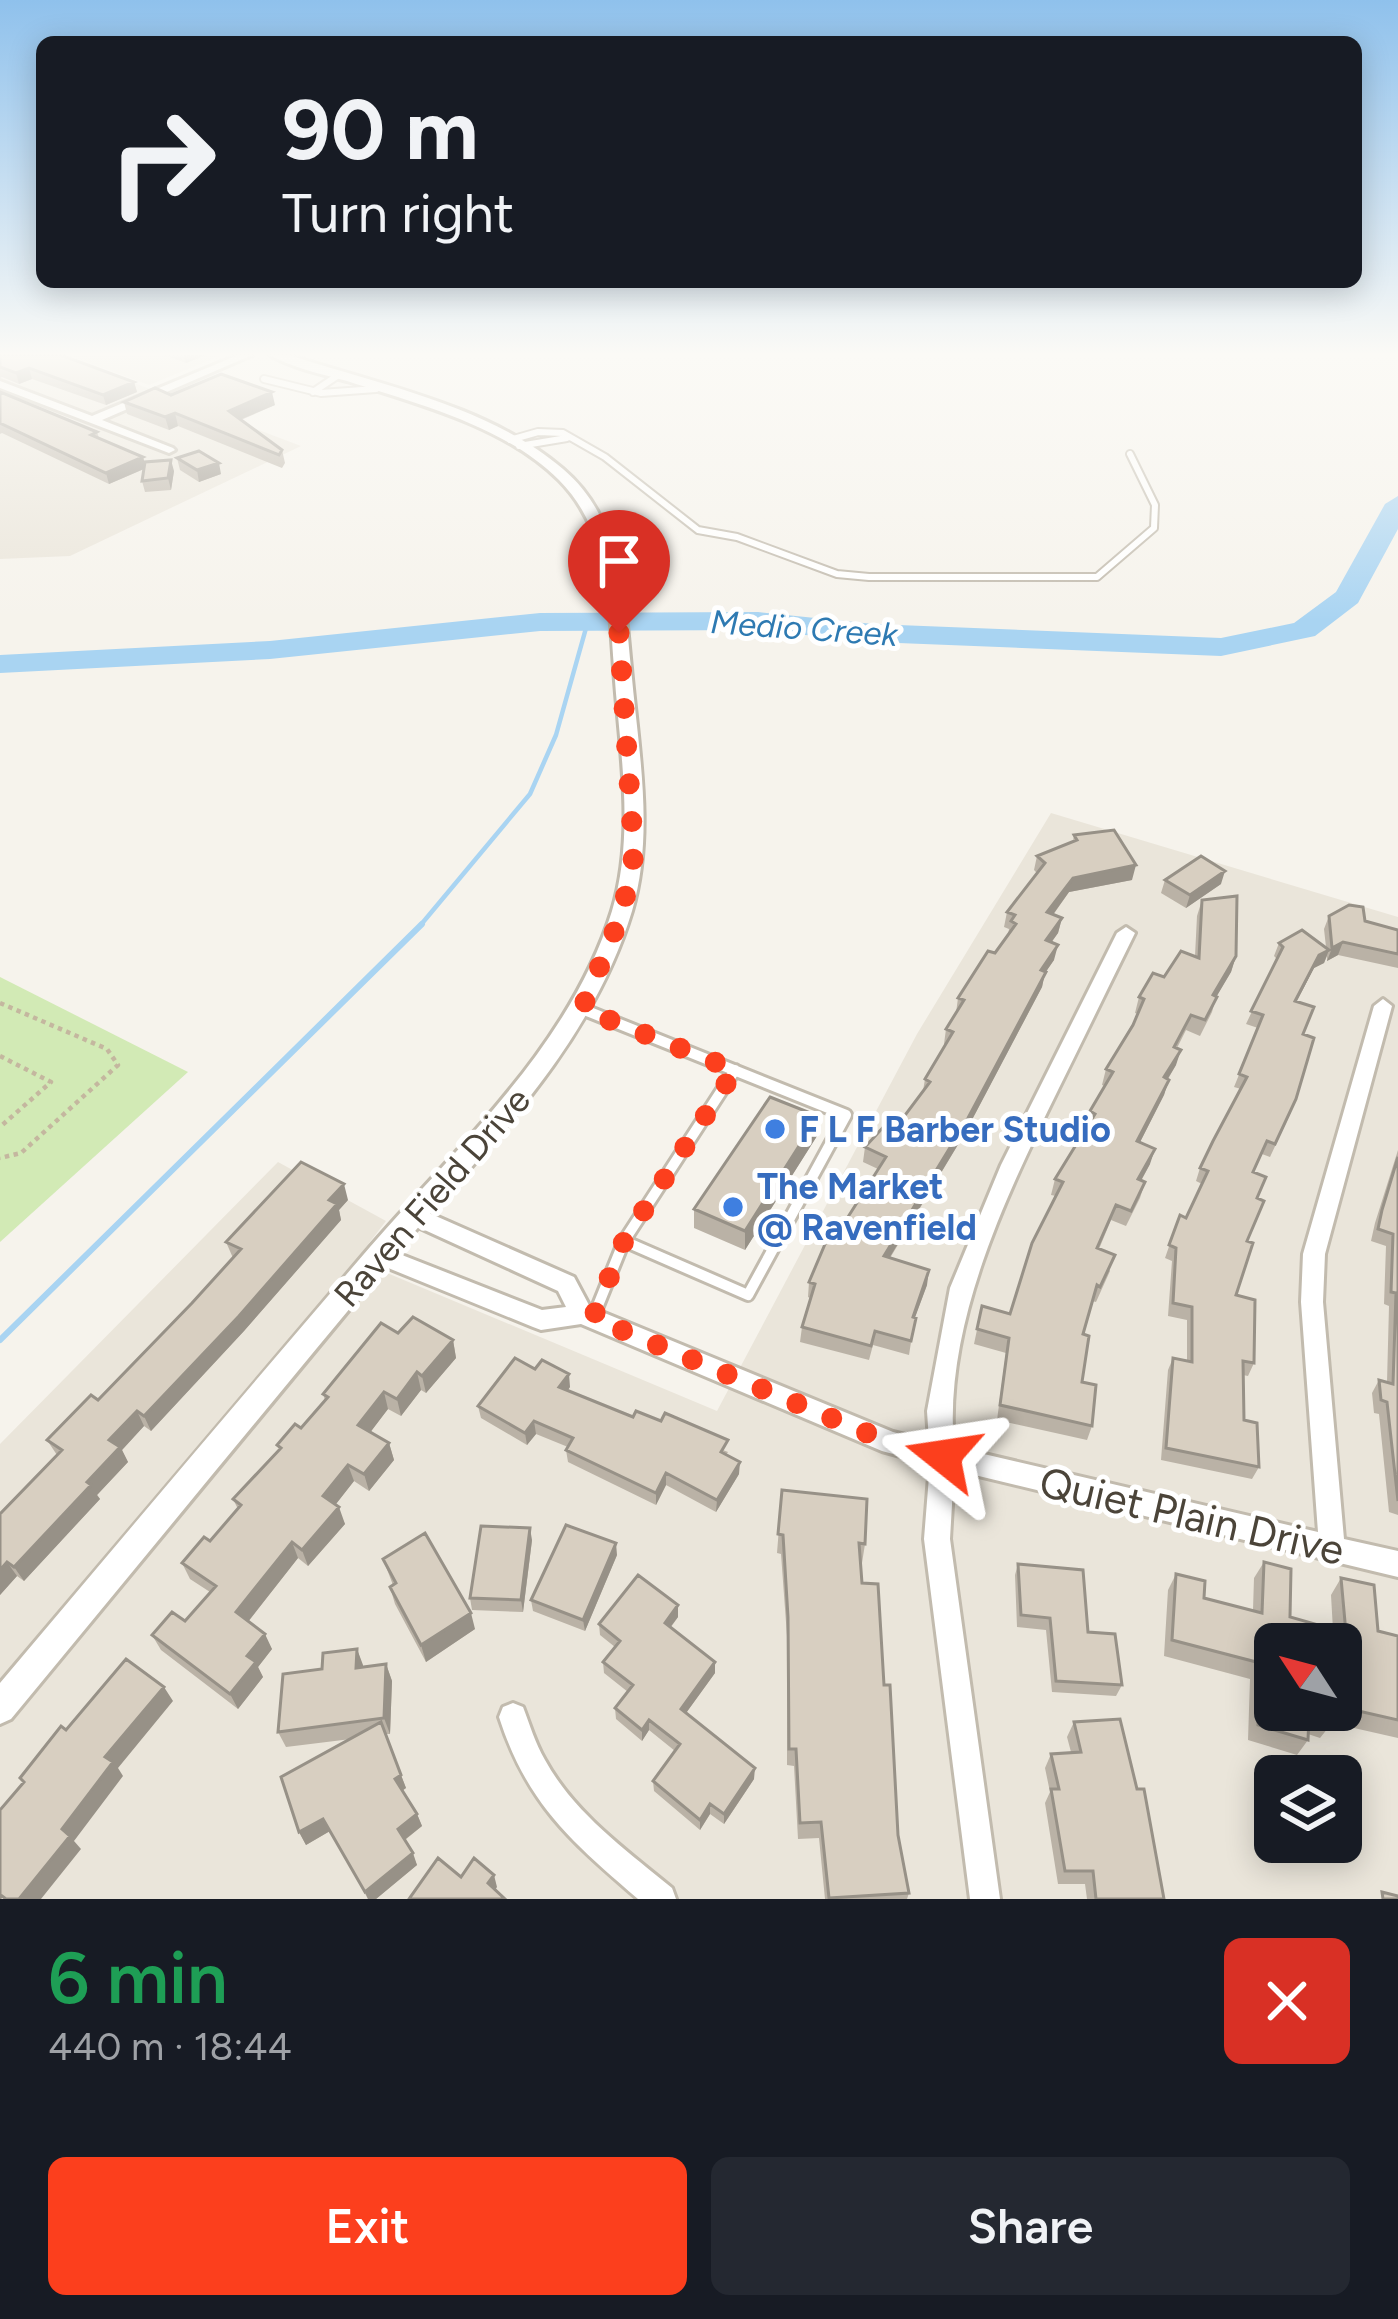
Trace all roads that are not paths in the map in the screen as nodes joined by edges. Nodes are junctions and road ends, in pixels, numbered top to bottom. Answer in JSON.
{"nodes":[{"id":1,"x":153,"y":444,"type":"edge"},
{"id":2,"x":515,"y":444,"type":"edge"},
{"id":3,"x":581,"y":444,"type":"edge"},
{"id":4,"x":169,"y":450,"type":"dead end"},
{"id":5,"x":1130,"y":454,"type":"dead end"},
{"id":6,"x":1126,"y":933,"type":"dead end"},
{"id":7,"x":1383,"y":1006,"type":"dead end"},
{"id":8,"x":582,"y":1009,"type":"junction"},
{"id":9,"x":735,"y":1070,"type":"junction"},
{"id":10,"x":413,"y":1215,"type":"junction"},
{"id":11,"x":624,"y":1241,"type":"junction"},
{"id":12,"x":379,"y":1255,"type":"junction"},
{"id":13,"x":588,"y":1316,"type":"junction"},
{"id":14,"x":943,"y":1456,"type":"junction"},
{"id":15,"x":1332,"y":1550,"type":"junction"},
{"id":16,"x":1398,"y":1564,"type":"edge"},
{"id":17,"x":0,"y":1708,"type":"edge"},
{"id":18,"x":513,"y":1717,"type":"dead end"},
{"id":19,"x":661,"y":1899,"type":"edge"},
{"id":20,"x":985,"y":1899,"type":"edge"}],
"edges":[{"from":1,"to":4,"type":"street"},
{"from":2,"to":8,"type":"street","name":"Raven Field Drive"},
{"from":3,"to":5,"type":"lane"},
{"from":6,"to":14,"type":"street"},
{"from":7,"to":15,"type":"street"},
{"from":8,"to":9,"type":"lane"},
{"from":8,"to":10,"type":"street","name":"Raven Field Drive"},
{"from":9,"to":11,"type":"lane"},
{"from":9,"to":11,"type":"lane"},
{"from":10,"to":12,"type":"street","name":"Raven Field Drive"},
{"from":10,"to":13,"type":"street","name":"Quiet Plain Drive"},
{"from":11,"to":13,"type":"lane"},
{"from":12,"to":13,"type":"street","name":"Quiet Plain Drive"},
{"from":12,"to":17,"type":"street","name":"Raven Field Drive"},
{"from":13,"to":14,"type":"street","name":"Quiet Plain Drive"},
{"from":14,"to":15,"type":"street","name":"Quiet Plain Drive"},
{"from":14,"to":20,"type":"street"},
{"from":15,"to":16,"type":"street","name":"Quiet Plain Drive"},
{"from":18,"to":19,"type":"street"}]}
